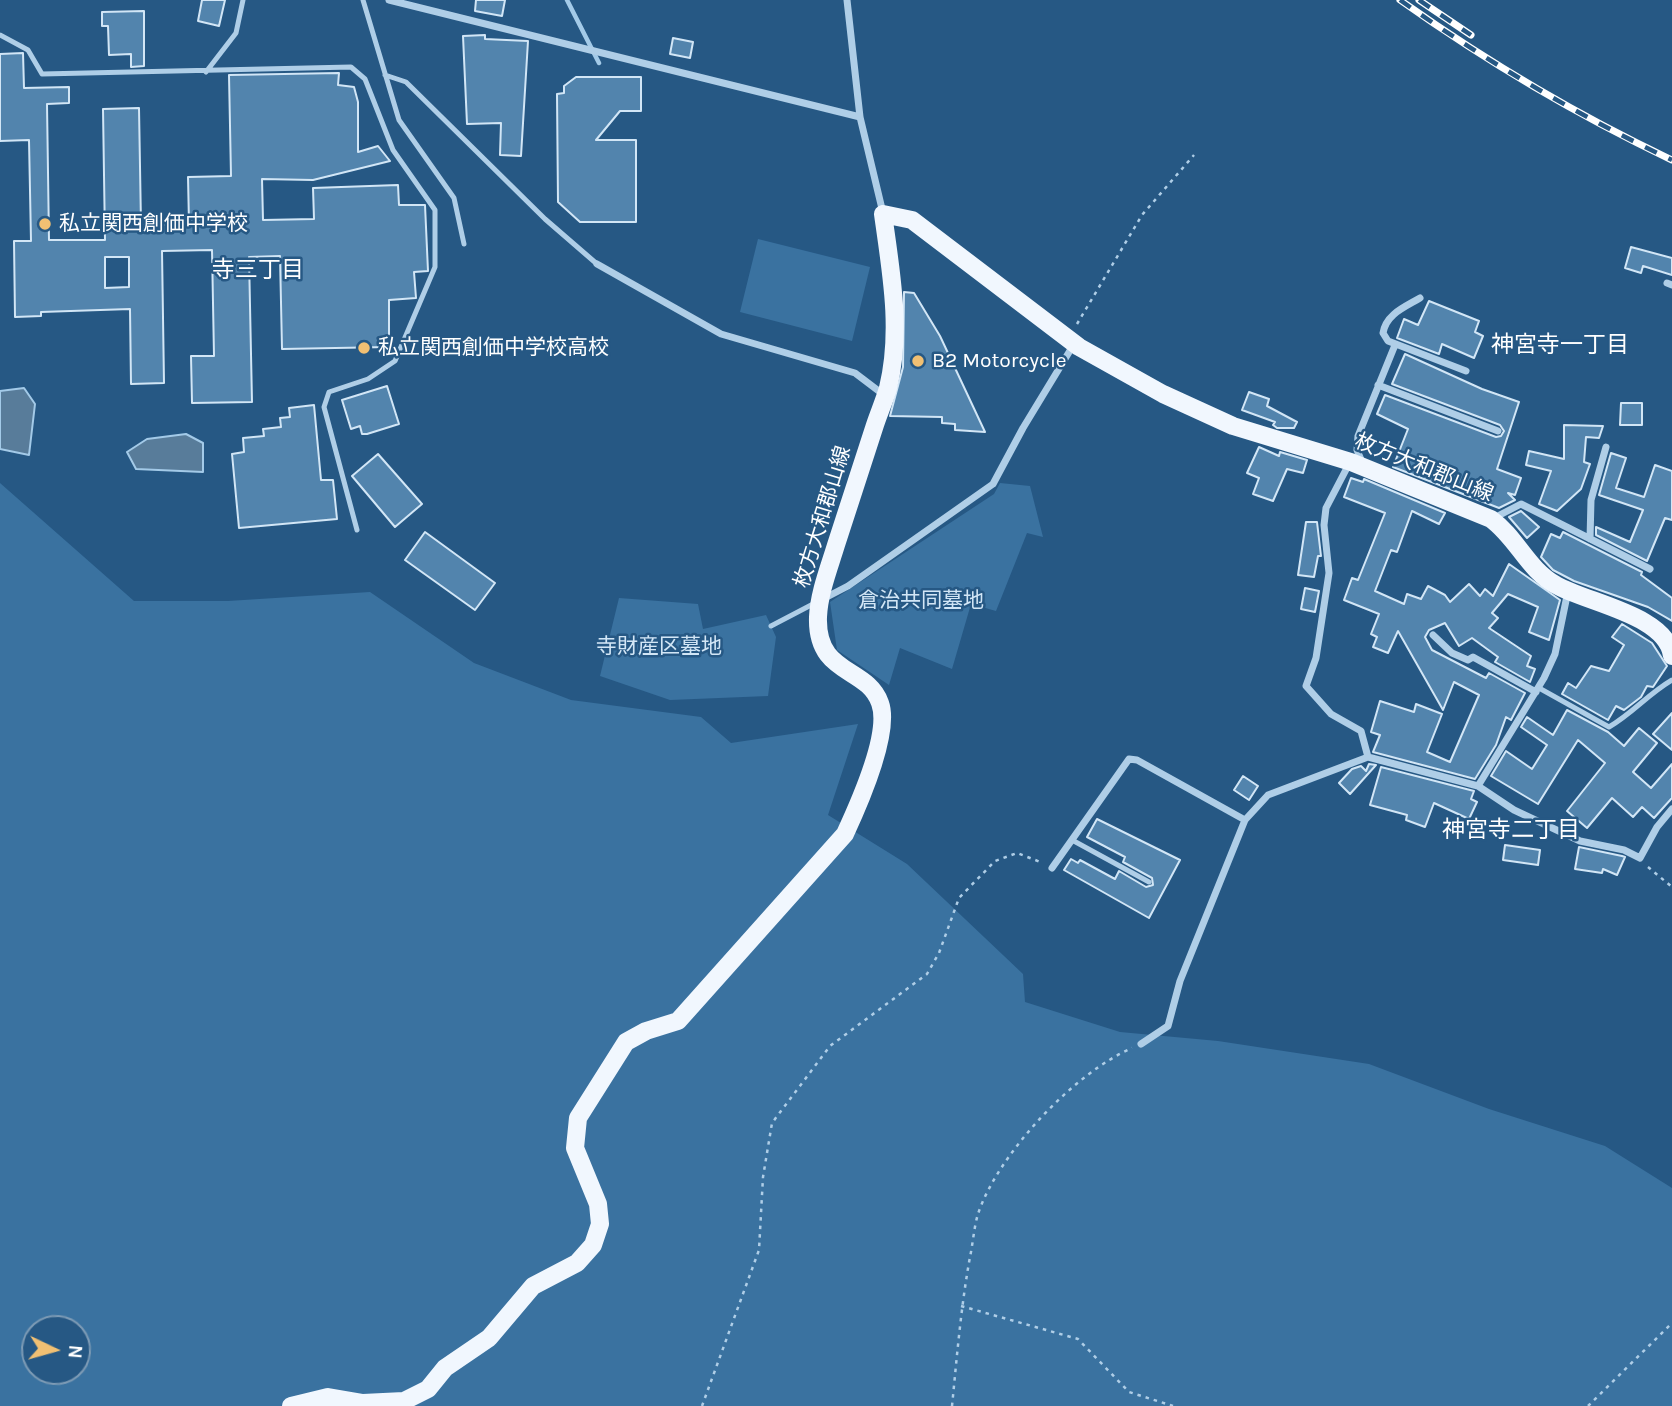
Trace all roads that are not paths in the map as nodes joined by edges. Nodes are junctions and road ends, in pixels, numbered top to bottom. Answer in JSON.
{"nodes":[{"id":1,"x":243,"y":0,"type":"edge"},
{"id":2,"x":363,"y":0,"type":"edge"},
{"id":3,"x":388,"y":0,"type":"edge"},
{"id":4,"x":847,"y":0,"type":"edge"},
{"id":5,"x":412,"y":3,"type":"edge"},
{"id":6,"x":0,"y":35,"type":"edge"},
{"id":7,"x":206,"y":72,"type":"junction"},
{"id":8,"x":386,"y":75,"type":"junction"},
{"id":9,"x":860,"y":117,"type":"junction"},
{"id":10,"x":883,"y":214,"type":"junction"},
{"id":11,"x":464,"y":244,"type":"dead end"},
{"id":12,"x":597,"y":264,"type":"joint"},
{"id":13,"x":1420,"y":298,"type":"dead end"},
{"id":14,"x":1072,"y":341,"type":"junction"},
{"id":15,"x":1395,"y":345,"type":"junction"},
{"id":16,"x":1466,"y":372,"type":"dead end"},
{"id":17,"x":1378,"y":385,"type":"junction"},
{"id":18,"x":885,"y":396,"type":"junction"},
{"id":19,"x":1498,"y":431,"type":"dead end"},
{"id":20,"x":1606,"y":447,"type":"dead end"},
{"id":21,"x":1357,"y":464,"type":"junction"},
{"id":22,"x":1491,"y":519,"type":"junction"},
{"id":23,"x":357,"y":530,"type":"dead end"},
{"id":24,"x":1590,"y":539,"type":"junction"},
{"id":25,"x":1650,"y":569,"type":"dead end"},
{"id":26,"x":1568,"y":590,"type":"junction"},
{"id":27,"x":821,"y":600,"type":"junction"},
{"id":28,"x":771,"y":626,"type":"dead end"},
{"id":29,"x":1433,"y":635,"type":"dead end"},
{"id":30,"x":1672,"y":653,"type":"edge"},
{"id":31,"x":1672,"y":680,"type":"edge"},
{"id":32,"x":1537,"y":690,"type":"junction"},
{"id":33,"x":1368,"y":757,"type":"junction"},
{"id":34,"x":1478,"y":786,"type":"junction"},
{"id":35,"x":1672,"y":809,"type":"edge"},
{"id":36,"x":1245,"y":820,"type":"junction"},
{"id":37,"x":1072,"y":840,"type":"junction"},
{"id":38,"x":1052,"y":868,"type":"road end"},
{"id":39,"x":1149,"y":882,"type":"dead end"},
{"id":40,"x":1141,"y":1044,"type":"road end"},
{"id":41,"x":291,"y":1406,"type":"edge"}],
"edges":[{"from":1,"to":7,"type":"lane"},
{"from":2,"to":8,"type":"lane"},
{"from":3,"to":5,"type":"street"},
{"from":4,"to":9,"type":"street"},
{"from":5,"to":9,"type":"street"},
{"from":6,"to":7,"type":"lane"},
{"from":7,"to":23,"type":"lane"},
{"from":8,"to":11,"type":"lane"},
{"from":8,"to":12,"type":"lane"},
{"from":9,"to":10,"type":"street"},
{"from":10,"to":14,"type":"main road","name":"枚方大和郡山線"},
{"from":10,"to":18,"type":"main road","name":"枚方大和郡山線"},
{"from":12,"to":18,"type":"street"},
{"from":13,"to":15,"type":"street"},
{"from":14,"to":21,"type":"main road","name":"枚方大和郡山線"},
{"from":14,"to":27,"type":"street"},
{"from":15,"to":16,"type":"street"},
{"from":15,"to":17,"type":"street"},
{"from":17,"to":19,"type":"street"},
{"from":17,"to":21,"type":"street"},
{"from":18,"to":27,"type":"main road","name":"枚方大和郡山線"},
{"from":20,"to":24,"type":"street"},
{"from":21,"to":22,"type":"main road","name":"枚方大和郡山線"},
{"from":21,"to":33,"type":"street"},
{"from":22,"to":24,"type":"street"},
{"from":22,"to":26,"type":"main road","name":"枚方大和郡山線"},
{"from":24,"to":25,"type":"street"},
{"from":26,"to":30,"type":"main road","name":"枚方大和郡山線"},
{"from":26,"to":32,"type":"street"},
{"from":27,"to":28,"type":"lane"},
{"from":27,"to":41,"type":"main road","name":"枚方大和郡山線"},
{"from":29,"to":32,"type":"street"},
{"from":31,"to":32,"type":"lane"},
{"from":32,"to":34,"type":"street"},
{"from":33,"to":34,"type":"street"},
{"from":33,"to":36,"type":"street"},
{"from":34,"to":35,"type":"street"},
{"from":36,"to":37,"type":"street"},
{"from":36,"to":40,"type":"street"},
{"from":37,"to":38,"type":"street"},
{"from":37,"to":39,"type":"lane"}]}
